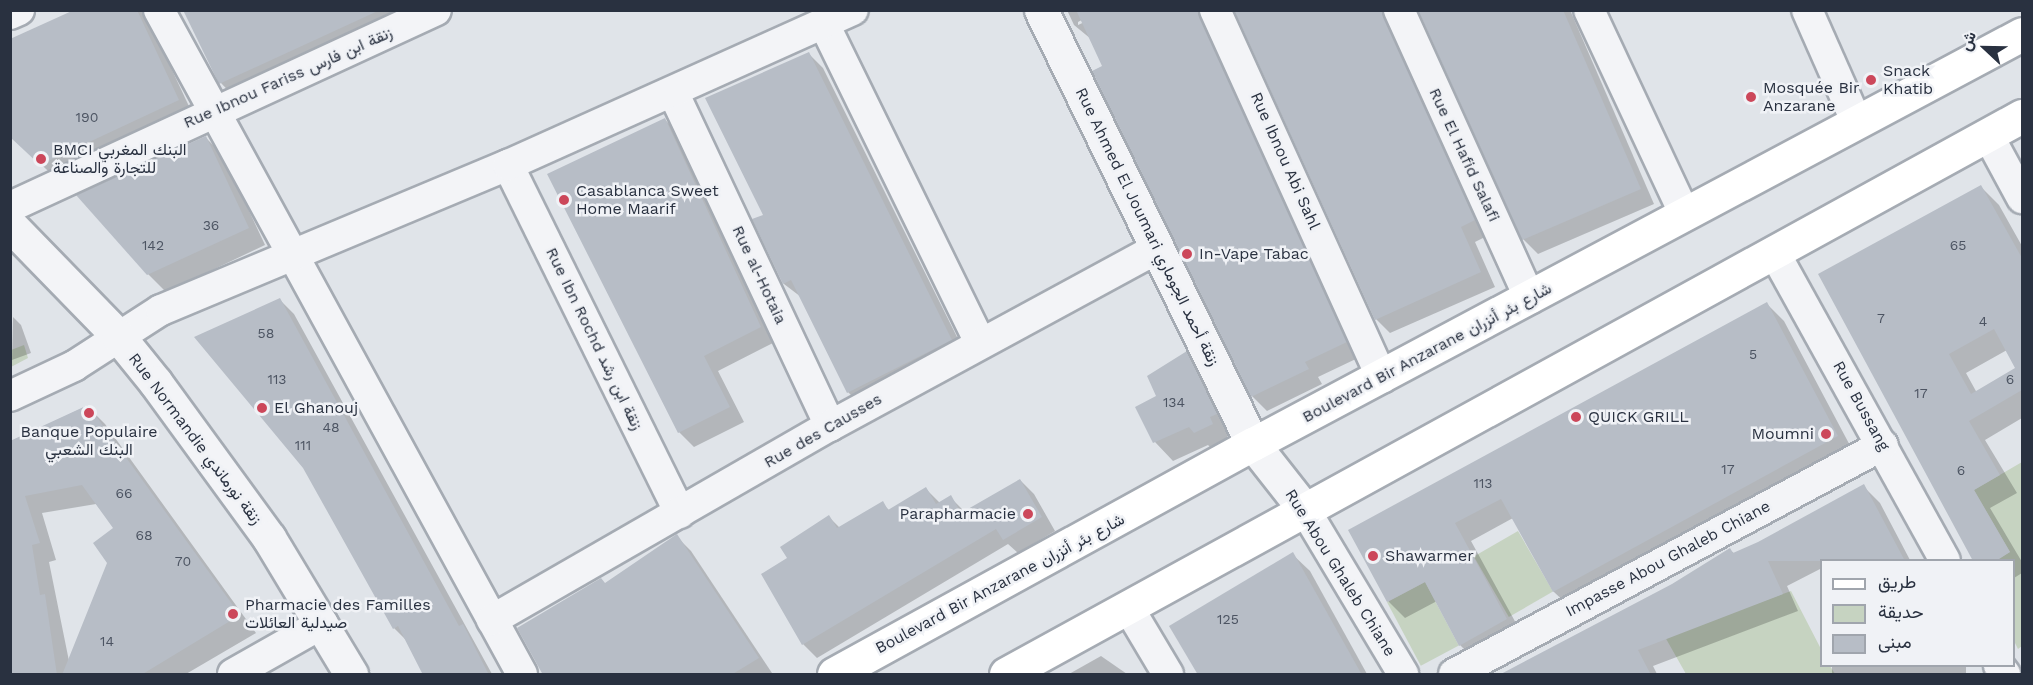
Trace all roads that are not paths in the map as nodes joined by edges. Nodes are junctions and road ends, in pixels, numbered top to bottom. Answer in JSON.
{"nodes":[{"id":1,"x":19,"y":10,"type":"edge"},
{"id":2,"x":159,"y":10,"type":"edge"},
{"id":3,"x":436,"y":10,"type":"edge"},
{"id":4,"x":853,"y":10,"type":"edge"},
{"id":5,"x":1041,"y":10,"type":"edge"},
{"id":6,"x":1215,"y":10,"type":"edge"},
{"id":7,"x":1399,"y":10,"type":"edge"},
{"id":8,"x":1589,"y":10,"type":"edge"},
{"id":9,"x":1807,"y":10,"type":"edge"},
{"id":10,"x":10,"y":14,"type":"edge"},
{"id":11,"x":824,"y":24,"type":"junction"},
{"id":12,"x":2022,"y":34,"type":"edge"},
{"id":13,"x":673,"y":92,"type":"junction"},
{"id":14,"x":213,"y":111,"type":"junction"},
{"id":15,"x":2022,"y":116,"type":"edge"},
{"id":16,"x":1857,"y":123,"type":"junction"},
{"id":17,"x":1988,"y":135,"type":"junction"},
{"id":18,"x":508,"y":165,"type":"junction"},
{"id":19,"x":2022,"y":198,"type":"edge"},
{"id":20,"x":10,"y":207,"type":"edge"},
{"id":21,"x":1685,"y":215,"type":"junction"},
{"id":22,"x":10,"y":225,"type":"edge"},
{"id":23,"x":1156,"y":249,"type":"junction"},
{"id":24,"x":1774,"y":252,"type":"junction"},
{"id":25,"x":292,"y":255,"type":"junction"},
{"id":26,"x":1530,"y":299,"type":"junction"},
{"id":27,"x":118,"y":336,"type":"junction"},
{"id":28,"x":980,"y":343,"type":"junction"},
{"id":29,"x":1382,"y":378,"type":"junction"},
{"id":30,"x":10,"y":396,"type":"edge"},
{"id":31,"x":830,"y":426,"type":"junction"},
{"id":32,"x":1253,"y":444,"type":"junction"},
{"id":33,"x":1883,"y":445,"type":"junction"},
{"id":34,"x":1305,"y":510,"type":"junction"},
{"id":35,"x":680,"y":513,"type":"junction"},
{"id":36,"x":1944,"y":559,"type":"edge"},
{"id":37,"x":1128,"y":607,"type":"junction"},
{"id":38,"x":492,"y":620,"type":"junction"},
{"id":39,"x":323,"y":623,"type":"junction"},
{"id":40,"x":233,"y":675,"type":"edge"},
{"id":41,"x":351,"y":675,"type":"edge"},
{"id":42,"x":522,"y":675,"type":"edge"},
{"id":43,"x":834,"y":675,"type":"edge"},
{"id":44,"x":1006,"y":675,"type":"edge"},
{"id":45,"x":1168,"y":675,"type":"edge"},
{"id":46,"x":1403,"y":675,"type":"edge"},
{"id":47,"x":1454,"y":675,"type":"edge"}],
"edges":[{"from":1,"to":10,"type":"street"},
{"from":2,"to":14,"type":"street"},
{"from":3,"to":14,"type":"street","name":"Rue Ibnou Fariss زنقة ابن فارس"},
{"from":4,"to":11,"type":"street"},
{"from":5,"to":23,"type":"street","name":"Rue Ahmed El Joumari زنقة أحمد الجوماري"},
{"from":6,"to":29,"type":"street","name":"Rue Ibnou Abi Sahl"},
{"from":7,"to":26,"type":"street","name":"Rue El Hafid Salafi"},
{"from":8,"to":21,"type":"street"},
{"from":9,"to":16,"type":"street"},
{"from":11,"to":13,"type":"street"},
{"from":11,"to":28,"type":"street"},
{"from":12,"to":16,"type":"main road","name":"Boulevard Bir Anzarane شارع بئر أنزران"},
{"from":13,"to":18,"type":"street"},
{"from":13,"to":31,"type":"street","name":"Rue al-Hotaia"},
{"from":14,"to":20,"type":"street","name":"Rue Ibnou Fariss زنقة ابن فارس"},
{"from":14,"to":25,"type":"street"},
{"from":15,"to":17,"type":"main road"},
{"from":16,"to":21,"type":"main road","name":"Boulevard Bir Anzarane شارع بئر أنزران"},
{"from":17,"to":19,"type":"street"},
{"from":17,"to":24,"type":"main road"},
{"from":18,"to":25,"type":"street"},
{"from":18,"to":35,"type":"street","name":"Rue Ibn Rochd زنقة ابن رشد"},
{"from":21,"to":26,"type":"main road","name":"Boulevard Bir Anzarane شارع بئر أنزران"},
{"from":22,"to":27,"type":"street","name":"Rue Normandie زنقة نورماندي"},
{"from":23,"to":28,"type":"street","name":"Rue des Causses"},
{"from":23,"to":32,"type":"street","name":"Rue Ahmed El Joumari زنقة أحمد الجوماري"},
{"from":24,"to":33,"type":"street","name":"Rue Bussang"},
{"from":24,"to":34,"type":"main road"},
{"from":25,"to":27,"type":"street"},
{"from":25,"to":38,"type":"street"},
{"from":26,"to":29,"type":"main road","name":"Boulevard Bir Anzarane شارع بئر أنزران"},
{"from":27,"to":30,"type":"street"},
{"from":27,"to":39,"type":"street","name":"Rue Normandie زنقة نورماندي"},
{"from":28,"to":31,"type":"street","name":"Rue des Causses"},
{"from":29,"to":32,"type":"main road","name":"Boulevard Bir Anzarane شارع بئر أنزران"},
{"from":31,"to":35,"type":"street","name":"Rue des Causses"},
{"from":32,"to":34,"type":"street","name":"Rue Abou Ghaleb Chiane"},
{"from":32,"to":43,"type":"main road","name":"Boulevard Bir Anzarane شارع بئر أنزران"},
{"from":33,"to":36,"type":"street","name":"Rue Bussang"},
{"from":33,"to":47,"type":"street","name":"Impasse Abou Ghaleb Chiane"},
{"from":34,"to":37,"type":"main road"},
{"from":34,"to":46,"type":"street","name":"Rue Abou Ghaleb Chiane"},
{"from":35,"to":38,"type":"street","name":"Rue des Causses"},
{"from":37,"to":44,"type":"main road"},
{"from":37,"to":45,"type":"street"},
{"from":38,"to":42,"type":"street"},
{"from":39,"to":40,"type":"street"},
{"from":39,"to":41,"type":"street","name":"Rue Normandie زنقة نورماندي"}]}
